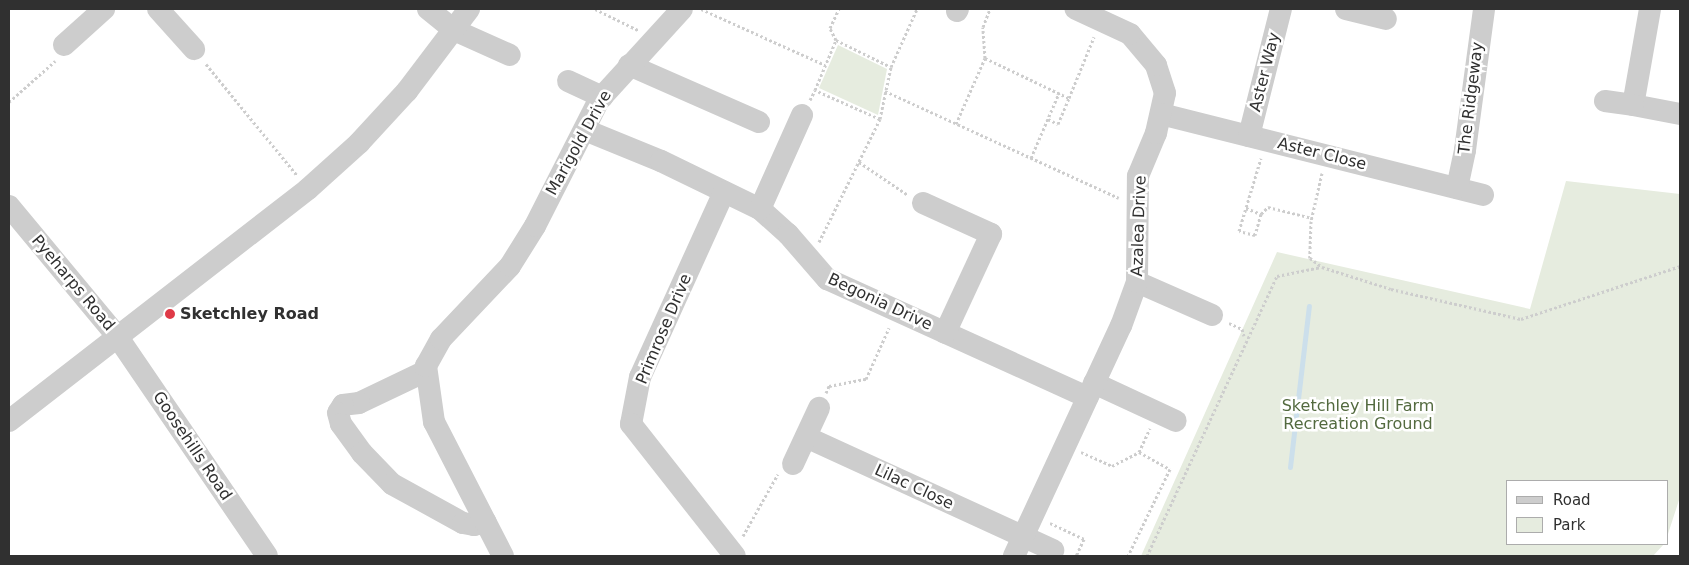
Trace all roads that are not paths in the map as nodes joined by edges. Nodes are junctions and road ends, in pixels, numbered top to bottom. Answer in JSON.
{"nodes":[{"id":1,"x":104,"y":9,"type":"edge"},
{"id":2,"x":158,"y":9,"type":"edge"},
{"id":3,"x":428,"y":9,"type":"edge"},
{"id":4,"x":469,"y":9,"type":"edge"},
{"id":5,"x":682,"y":9,"type":"edge"},
{"id":6,"x":1281,"y":9,"type":"edge"},
{"id":7,"x":1346,"y":9,"type":"edge"},
{"id":8,"x":1484,"y":9,"type":"edge"},
{"id":9,"x":1650,"y":9,"type":"edge"},
{"id":10,"x":1086,"y":12,"type":"edge"},
{"id":11,"x":1386,"y":19,"type":"dead end"},
{"id":12,"x":454,"y":30,"type":"junction"},
{"id":13,"x":64,"y":45,"type":"road end"},
{"id":14,"x":194,"y":49,"type":"road end"},
{"id":15,"x":510,"y":55,"type":"dead end"},
{"id":16,"x":629,"y":65,"type":"junction"},
{"id":17,"x":568,"y":81,"type":"dead end"},
{"id":18,"x":602,"y":96,"type":"junction"},
{"id":19,"x":1605,"y":101,"type":"dead end"},
{"id":20,"x":1633,"y":105,"type":"junction"},
{"id":21,"x":1162,"y":114,"type":"junction"},
{"id":22,"x":1680,"y":114,"type":"edge"},
{"id":23,"x":802,"y":115,"type":"dead end"},
{"id":24,"x":759,"y":122,"type":"dead end"},
{"id":25,"x":585,"y":130,"type":"junction"},
{"id":26,"x":1258,"y":138,"type":"junction"},
{"id":27,"x":1457,"y":188,"type":"junction"},
{"id":28,"x":724,"y":192,"type":"junction"},
{"id":29,"x":1483,"y":195,"type":"dead end"},
{"id":30,"x":923,"y":203,"type":"road end"},
{"id":31,"x":9,"y":206,"type":"edge"},
{"id":32,"x":760,"y":210,"type":"junction"},
{"id":33,"x":1137,"y":282,"type":"junction"},
{"id":34,"x":1212,"y":315,"type":"dead end"},
{"id":35,"x":945,"y":333,"type":"junction"},
{"id":36,"x":117,"y":336,"type":"junction"},
{"id":37,"x":426,"y":371,"type":"junction"},
{"id":38,"x":1091,"y":390,"type":"junction"},
{"id":39,"x":819,"y":408,"type":"road end"},
{"id":40,"x":1166,"y":417,"type":"road end"},
{"id":41,"x":9,"y":421,"type":"edge"},
{"id":42,"x":806,"y":437,"type":"junction"},
{"id":43,"x":793,"y":464,"type":"road end"},
{"id":44,"x":486,"y":522,"type":"junction"},
{"id":45,"x":1019,"y":547,"type":"edge"},
{"id":46,"x":1053,"y":550,"type":"dead end"},
{"id":47,"x":734,"y":555,"type":"edge"},
{"id":48,"x":267,"y":556,"type":"edge"},
{"id":49,"x":504,"y":556,"type":"edge"}],
"edges":[{"from":1,"to":13,"type":"street"},
{"from":2,"to":14,"type":"street"},
{"from":3,"to":12,"type":"street"},
{"from":4,"to":12,"type":"street"},
{"from":5,"to":16,"type":"street","name":"Marigold Drive"},
{"from":6,"to":26,"type":"street","name":"Aster Way"},
{"from":7,"to":11,"type":"street"},
{"from":8,"to":27,"type":"street","name":"The Ridgeway"},
{"from":9,"to":20,"type":"street"},
{"from":10,"to":21,"type":"street","name":"Azalea Drive"},
{"from":12,"to":15,"type":"street"},
{"from":12,"to":36,"type":"street"},
{"from":16,"to":18,"type":"street","name":"Marigold Drive"},
{"from":16,"to":24,"type":"street"},
{"from":17,"to":18,"type":"street"},
{"from":18,"to":25,"type":"street","name":"Marigold Drive"},
{"from":19,"to":20,"type":"street"},
{"from":20,"to":22,"type":"street"},
{"from":21,"to":26,"type":"street","name":"Aster Close"},
{"from":21,"to":33,"type":"street","name":"Azalea Drive"},
{"from":23,"to":32,"type":"street"},
{"from":25,"to":28,"type":"street","name":"Begonia Drive"},
{"from":25,"to":37,"type":"street","name":"Marigold Drive"},
{"from":26,"to":27,"type":"street","name":"Aster Close"},
{"from":27,"to":29,"type":"street","name":"Aster Close"},
{"from":28,"to":32,"type":"street","name":"Begonia Drive"},
{"from":28,"to":47,"type":"street","name":"Primrose Drive"},
{"from":30,"to":35,"type":"street"},
{"from":31,"to":36,"type":"street","name":"Pyeharps Road"},
{"from":32,"to":35,"type":"street","name":"Begonia Drive"},
{"from":33,"to":34,"type":"street"},
{"from":33,"to":38,"type":"street","name":"Azalea Drive"},
{"from":35,"to":38,"type":"street","name":"Begonia Drive"},
{"from":36,"to":41,"type":"street"},
{"from":36,"to":48,"type":"street","name":"Goosehills Road"},
{"from":37,"to":44,"type":"street"},
{"from":37,"to":44,"type":"street"},
{"from":38,"to":40,"type":"street","name":"Begonia Drive"},
{"from":38,"to":45,"type":"street","name":"Azalea Drive"},
{"from":39,"to":42,"type":"street"},
{"from":42,"to":43,"type":"street"},
{"from":42,"to":45,"type":"street","name":"Lilac Close"},
{"from":44,"to":49,"type":"street"},
{"from":45,"to":46,"type":"street","name":"Lilac Close"}]}
